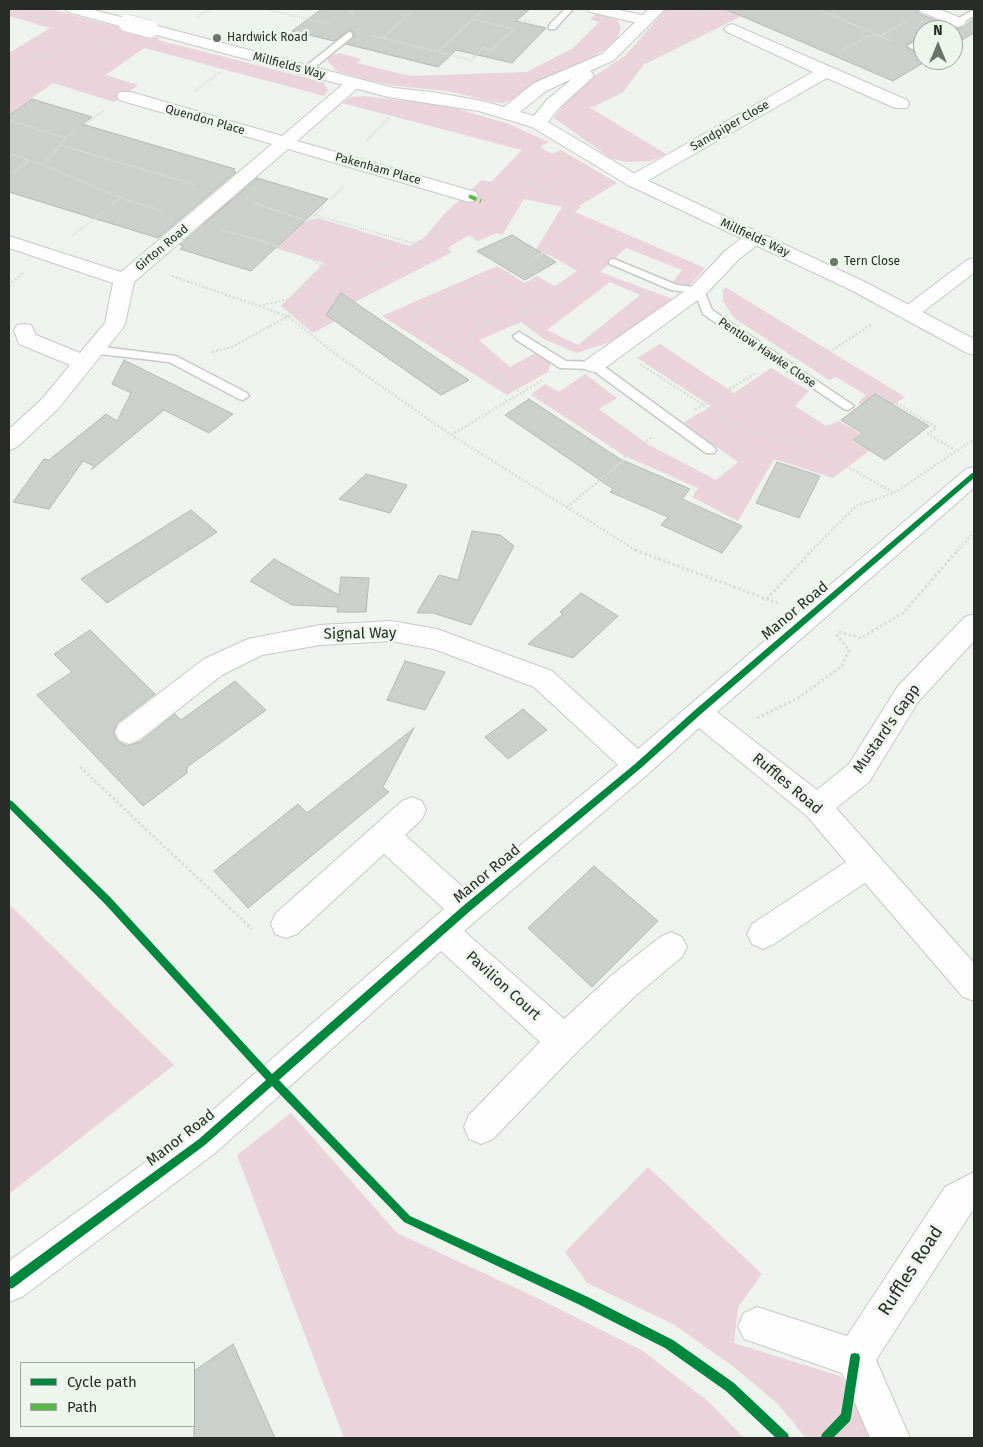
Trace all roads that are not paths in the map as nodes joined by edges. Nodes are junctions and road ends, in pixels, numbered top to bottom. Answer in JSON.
{"nodes":[{"id":1,"x":73,"y":9,"type":"edge"},
{"id":2,"x":569,"y":9,"type":"edge"},
{"id":3,"x":595,"y":9,"type":"edge"},
{"id":4,"x":658,"y":9,"type":"edge"},
{"id":5,"x":926,"y":9,"type":"edge"},
{"id":6,"x":974,"y":13,"type":"edge"},
{"id":7,"x":646,"y":20,"type":"junction"},
{"id":8,"x":953,"y":20,"type":"edge"},
{"id":9,"x":962,"y":20,"type":"edge"},
{"id":10,"x":552,"y":27,"type":"dead end"},
{"id":11,"x":732,"y":29,"type":"dead end"},
{"id":12,"x":349,"y":35,"type":"dead end"},
{"id":13,"x":594,"y":64,"type":"junction"},
{"id":14,"x":820,"y":69,"type":"junction"},
{"id":15,"x":305,"y":71,"type":"junction"},
{"id":16,"x":354,"y":83,"type":"junction"},
{"id":17,"x":125,"y":96,"type":"dead end"},
{"id":18,"x":901,"y":104,"type":"dead end"},
{"id":19,"x":508,"y":114,"type":"junction"},
{"id":20,"x":538,"y":123,"type":"junction"},
{"id":21,"x":286,"y":143,"type":"junction"},
{"id":22,"x":634,"y":181,"type":"junction"},
{"id":23,"x":469,"y":196,"type":"dead end"},
{"id":24,"x":754,"y":238,"type":"junction"},
{"id":25,"x":9,"y":242,"type":"edge"},
{"id":26,"x":614,"y":262,"type":"road end"},
{"id":27,"x":974,"y":264,"type":"edge"},
{"id":28,"x":124,"y":280,"type":"junction"},
{"id":29,"x":699,"y":290,"type":"junction"},
{"id":30,"x":909,"y":313,"type":"junction"},
{"id":31,"x":24,"y":330,"type":"dead end"},
{"id":32,"x":519,"y":336,"type":"dead end"},
{"id":33,"x":974,"y":348,"type":"edge"},
{"id":34,"x":90,"y":356,"type":"junction"},
{"id":35,"x":594,"y":365,"type":"junction"},
{"id":36,"x":243,"y":396,"type":"dead end"},
{"id":37,"x":848,"y":406,"type":"dead end"},
{"id":38,"x":9,"y":442,"type":"edge"},
{"id":39,"x":710,"y":450,"type":"dead end"},
{"id":40,"x":974,"y":475,"type":"edge"},
{"id":41,"x":974,"y":624,"type":"edge"},
{"id":42,"x":698,"y":712,"type":"junction"},
{"id":43,"x":129,"y":732,"type":"dead end"},
{"id":44,"x":638,"y":766,"type":"junction"},
{"id":45,"x":817,"y":807,"type":"junction"},
{"id":46,"x":412,"y":810,"type":"dead end"},
{"id":47,"x":385,"y":836,"type":"junction"},
{"id":48,"x":868,"y":864,"type":"junction"},
{"id":49,"x":466,"y":909,"type":"junction"},
{"id":50,"x":286,"y":924,"type":"road end"},
{"id":51,"x":442,"y":931,"type":"junction"},
{"id":52,"x":763,"y":934,"type":"dead end"},
{"id":53,"x":670,"y":947,"type":"dead end"},
{"id":54,"x":974,"y":986,"type":"edge"},
{"id":55,"x":564,"y":1042,"type":"junction"},
{"id":56,"x":482,"y":1127,"type":"dead end"},
{"id":57,"x":974,"y":1190,"type":"edge"},
{"id":58,"x":9,"y":1284,"type":"edge"},
{"id":59,"x":757,"y":1326,"type":"dead end"},
{"id":60,"x":855,"y":1358,"type":"junction"},
{"id":61,"x":890,"y":1438,"type":"edge"}],
"edges":[{"from":1,"to":15,"type":"street","name":"Millfields Way","bridge":true},
{"from":2,"to":10,"type":"lane"},
{"from":3,"to":7,"type":"street"},
{"from":4,"to":7,"type":"street"},
{"from":5,"to":8,"type":"street"},
{"from":6,"to":9,"type":"lane"},
{"from":7,"to":13,"type":"street"},
{"from":11,"to":14,"type":"street"},
{"from":12,"to":15,"type":"lane"},
{"from":13,"to":19,"type":"street"},
{"from":13,"to":20,"type":"street"},
{"from":14,"to":18,"type":"street"},
{"from":14,"to":22,"type":"street","name":"Sandpiper Close"},
{"from":15,"to":16,"type":"street","name":"Millfields Way"},
{"from":16,"to":19,"type":"street","name":"Millfields Way"},
{"from":16,"to":21,"type":"street","name":"Girton Road"},
{"from":17,"to":21,"type":"street","name":"Quendon Place"},
{"from":19,"to":20,"type":"street","name":"Millfields Way"},
{"from":20,"to":22,"type":"street","name":"Millfields Way"},
{"from":21,"to":23,"type":"street","name":"Pakenham Place"},
{"from":21,"to":28,"type":"street","name":"Girton Road"},
{"from":22,"to":24,"type":"street","name":"Millfields Way"},
{"from":24,"to":29,"type":"street"},
{"from":24,"to":30,"type":"street","name":"Millfields Way"},
{"from":25,"to":28,"type":"street"},
{"from":26,"to":29,"type":"lane"},
{"from":27,"to":30,"type":"street"},
{"from":28,"to":34,"type":"street","name":"Girton Road"},
{"from":29,"to":35,"type":"street"},
{"from":29,"to":37,"type":"lane","name":"Pentlow Hawke Close"},
{"from":30,"to":33,"type":"street","name":"Millfields Way"},
{"from":31,"to":34,"type":"street"},
{"from":32,"to":35,"type":"lane"},
{"from":34,"to":36,"type":"lane"},
{"from":34,"to":38,"type":"street","name":"Girton Road"},
{"from":35,"to":39,"type":"lane"},
{"from":40,"to":42,"type":"street","name":"Manor Road"},
{"from":41,"to":45,"type":"street","name":"Mustard's Gapp"},
{"from":42,"to":44,"type":"street","name":"Manor Road"},
{"from":42,"to":45,"type":"street","name":"Ruffles Road"},
{"from":43,"to":44,"type":"street","name":"Signal Way"},
{"from":44,"to":49,"type":"street","name":"Manor Road"},
{"from":45,"to":48,"type":"street","name":"Ruffles Road"},
{"from":46,"to":47,"type":"street"},
{"from":47,"to":49,"type":"street"},
{"from":47,"to":50,"type":"street"},
{"from":48,"to":52,"type":"street"},
{"from":48,"to":54,"type":"street","name":"Ruffles Road"},
{"from":49,"to":51,"type":"street","name":"Manor Road"},
{"from":51,"to":55,"type":"street","name":"Pavilion Court"},
{"from":51,"to":58,"type":"street","name":"Manor Road"},
{"from":53,"to":55,"type":"street"},
{"from":55,"to":56,"type":"street"},
{"from":57,"to":60,"type":"street","name":"Ruffles Road"},
{"from":59,"to":60,"type":"street"},
{"from":60,"to":61,"type":"street"}]}
